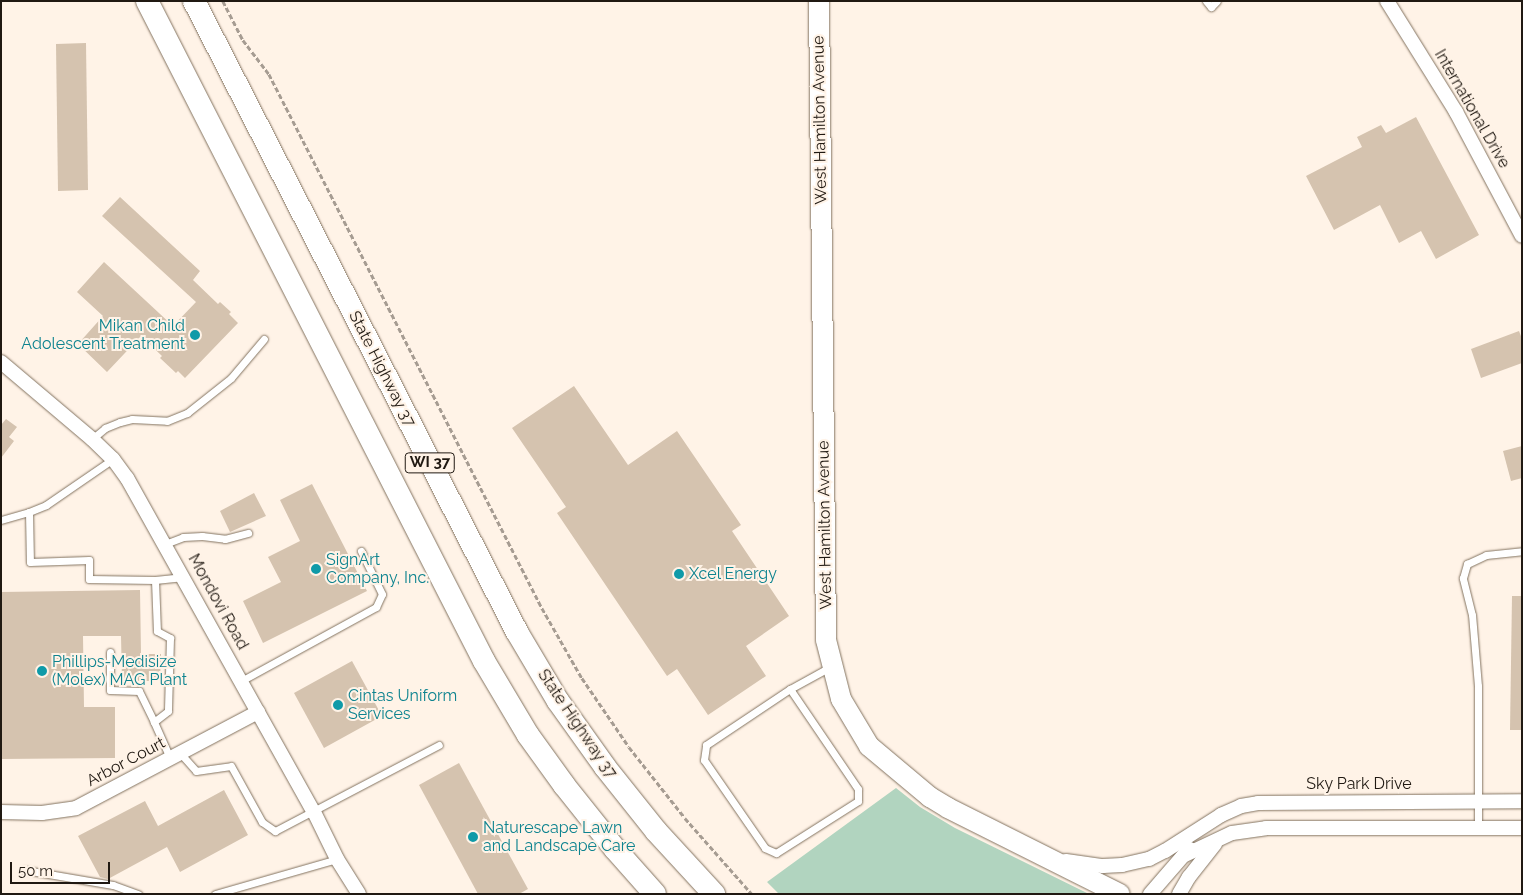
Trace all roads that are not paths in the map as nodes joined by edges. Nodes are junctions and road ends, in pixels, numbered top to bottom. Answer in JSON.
{"nodes":[{"id":1,"x":148,"y":1,"type":"edge"},
{"id":2,"x":194,"y":1,"type":"edge"},
{"id":3,"x":819,"y":1,"type":"edge"},
{"id":4,"x":1206,"y":1,"type":"edge"},
{"id":5,"x":1217,"y":1,"type":"edge"},
{"id":6,"x":1387,"y":1,"type":"edge"},
{"id":7,"x":1522,"y":236,"type":"edge"},
{"id":8,"x":264,"y":339,"type":"dead end"},
{"id":9,"x":1,"y":362,"type":"edge"},
{"id":10,"x":92,"y":439,"type":"junction"},
{"id":11,"x":112,"y":458,"type":"junction"},
{"id":12,"x":29,"y":512,"type":"junction"},
{"id":13,"x":1,"y":520,"type":"edge"},
{"id":14,"x":248,"y":533,"type":"dead end"},
{"id":15,"x":166,"y":544,"type":"junction"},
{"id":16,"x":361,"y":551,"type":"dead end"},
{"id":17,"x":1522,"y":551,"type":"edge"},
{"id":18,"x":184,"y":577,"type":"junction"},
{"id":19,"x":156,"y":580,"type":"junction"},
{"id":20,"x":110,"y":652,"type":"dead end"},
{"id":21,"x":833,"y":666,"type":"junction"},
{"id":22,"x":241,"y":681,"type":"junction"},
{"id":23,"x":790,"y":689,"type":"junction"},
{"id":24,"x":258,"y":712,"type":"junction"},
{"id":25,"x":154,"y":722,"type":"junction"},
{"id":26,"x":439,"y":745,"type":"dead end"},
{"id":27,"x":175,"y":756,"type":"junction"},
{"id":28,"x":1522,"y":801,"type":"edge"},
{"id":29,"x":1479,"y":802,"type":"junction"},
{"id":30,"x":1,"y":812,"type":"edge"},
{"id":31,"x":314,"y":812,"type":"junction"},
{"id":32,"x":1203,"y":827,"type":"junction"},
{"id":33,"x":1478,"y":828,"type":"junction"},
{"id":34,"x":1522,"y":828,"type":"edge"},
{"id":35,"x":1220,"y":839,"type":"junction"},
{"id":36,"x":1185,"y":855,"type":"junction"},
{"id":37,"x":337,"y":858,"type":"junction"},
{"id":38,"x":1052,"y":858,"type":"junction"},
{"id":39,"x":25,"y":870,"type":"dead end"},
{"id":40,"x":138,"y":894,"type":"edge"},
{"id":41,"x":215,"y":894,"type":"edge"},
{"id":42,"x":358,"y":894,"type":"edge"},
{"id":43,"x":655,"y":894,"type":"edge"},
{"id":44,"x":714,"y":894,"type":"edge"},
{"id":45,"x":1120,"y":894,"type":"edge"},
{"id":46,"x":1150,"y":894,"type":"edge"},
{"id":47,"x":1179,"y":894,"type":"edge"}],
"edges":[{"from":1,"to":43,"type":"main road","number":"WI 37"},
{"from":2,"to":44,"type":"main road","name":"State Highway 37","number":"WI 37"},
{"from":3,"to":21,"type":"street","name":"West Hamilton Avenue"},
{"from":4,"to":5,"type":"lane"},
{"from":6,"to":7,"type":"street","name":"International Drive"},
{"from":8,"to":10,"type":"lane"},
{"from":9,"to":10,"type":"street","name":"Mondovi Road"},
{"from":10,"to":11,"type":"street","name":"Mondovi Road"},
{"from":11,"to":12,"type":"lane"},
{"from":11,"to":15,"type":"street","name":"Mondovi Road"},
{"from":12,"to":13,"type":"lane"},
{"from":12,"to":19,"type":"lane"},
{"from":14,"to":15,"type":"lane"},
{"from":15,"to":18,"type":"street","name":"Mondovi Road"},
{"from":16,"to":22,"type":"lane"},
{"from":17,"to":29,"type":"lane"},
{"from":18,"to":19,"type":"lane"},
{"from":18,"to":22,"type":"street","name":"Mondovi Road"},
{"from":19,"to":25,"type":"lane"},
{"from":20,"to":25,"type":"lane"},
{"from":21,"to":23,"type":"lane"},
{"from":21,"to":38,"type":"street","name":"West Hamilton Avenue"},
{"from":22,"to":24,"type":"street","name":"Mondovi Road"},
{"from":23,"to":23,"type":"lane"},
{"from":24,"to":27,"type":"street","name":"Arbor Court"},
{"from":24,"to":31,"type":"street","name":"Mondovi Road"},
{"from":25,"to":27,"type":"lane"},
{"from":26,"to":31,"type":"lane"},
{"from":27,"to":30,"type":"street","name":"Arbor Court"},
{"from":27,"to":31,"type":"lane"},
{"from":28,"to":29,"type":"street","name":"Sky Park Drive"},
{"from":29,"to":32,"type":"street","name":"Sky Park Drive"},
{"from":29,"to":33,"type":"lane"},
{"from":31,"to":37,"type":"street","name":"Mondovi Road"},
{"from":32,"to":36,"type":"street","name":"Sky Park Drive"},
{"from":32,"to":38,"type":"street","name":"Sky Park Drive"},
{"from":33,"to":34,"type":"street","name":"Sky Park Drive"},
{"from":33,"to":35,"type":"street","name":"Sky Park Drive"},
{"from":35,"to":36,"type":"street","name":"Sky Park Drive"},
{"from":35,"to":47,"type":"street"},
{"from":36,"to":46,"type":"street","name":"Sky Park Drive"},
{"from":37,"to":41,"type":"lane"},
{"from":37,"to":42,"type":"street","name":"Mondovi Road"},
{"from":38,"to":45,"type":"street","name":"West Hamilton Avenue"},
{"from":39,"to":40,"type":"lane"}]}
